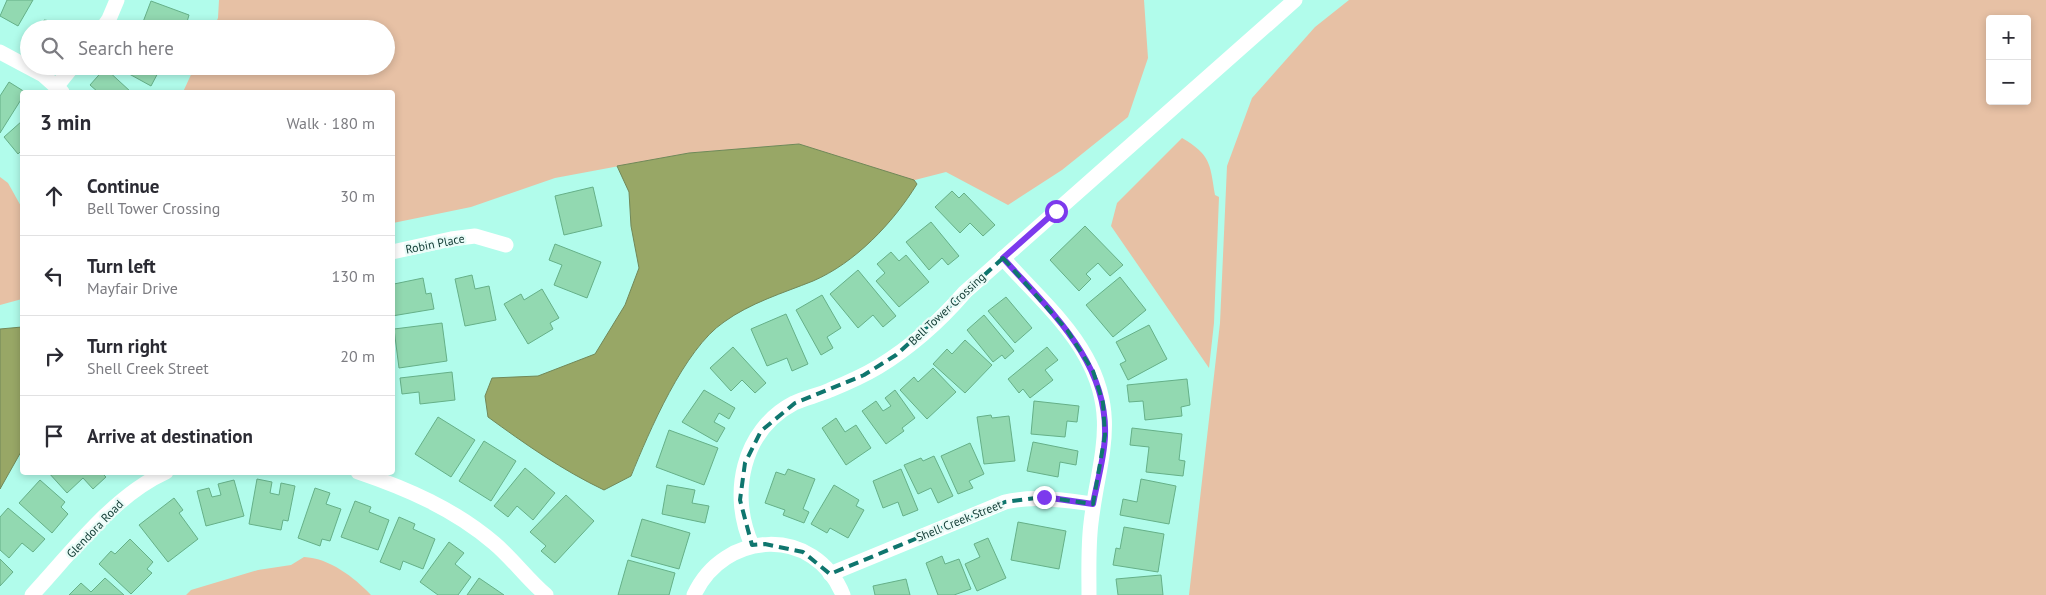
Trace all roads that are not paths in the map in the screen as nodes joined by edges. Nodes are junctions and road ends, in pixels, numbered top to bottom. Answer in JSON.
{"nodes":[{"id":1,"x":117,"y":0,"type":"edge"},
{"id":2,"x":1295,"y":0,"type":"edge"},
{"id":3,"x":109,"y":20,"type":"edge"},
{"id":4,"x":0,"y":52,"type":"edge"},
{"id":5,"x":20,"y":63,"type":"edge"},
{"id":6,"x":43,"y":75,"type":"edge"},
{"id":7,"x":68,"y":75,"type":"edge"},
{"id":8,"x":59,"y":90,"type":"edge"},
{"id":9,"x":506,"y":245,"type":"dead end"},
{"id":10,"x":395,"y":251,"type":"edge"},
{"id":11,"x":1003,"y":258,"type":"junction"},
{"id":12,"x":160,"y":475,"type":"edge"},
{"id":13,"x":368,"y":475,"type":"edge"},
{"id":14,"x":1093,"y":504,"type":"junction"},
{"id":15,"x":752,"y":546,"type":"junction"},
{"id":16,"x":830,"y":574,"type":"junction"},
{"id":17,"x":32,"y":595,"type":"edge"},
{"id":18,"x":546,"y":595,"type":"edge"},
{"id":19,"x":694,"y":595,"type":"edge"},
{"id":20,"x":843,"y":595,"type":"edge"},
{"id":21,"x":1089,"y":595,"type":"edge"}],
"edges":[{"from":1,"to":3,"type":"street"},
{"from":2,"to":11,"type":"street","name":"Bell Tower Crossing"},
{"from":4,"to":5,"type":"street"},
{"from":6,"to":8,"type":"street"},
{"from":7,"to":8,"type":"street"},
{"from":9,"to":10,"type":"street","name":"Robin Place"},
{"from":11,"to":14,"type":"street"},
{"from":11,"to":15,"type":"street","name":"Bell Tower Crossing"},
{"from":12,"to":17,"type":"street","name":"Glendora Road"},
{"from":13,"to":18,"type":"street"},
{"from":14,"to":16,"type":"street","name":"Shell Creek Street"},
{"from":14,"to":21,"type":"street"},
{"from":15,"to":16,"type":"street"},
{"from":15,"to":19,"type":"street"},
{"from":16,"to":20,"type":"street"}]}
